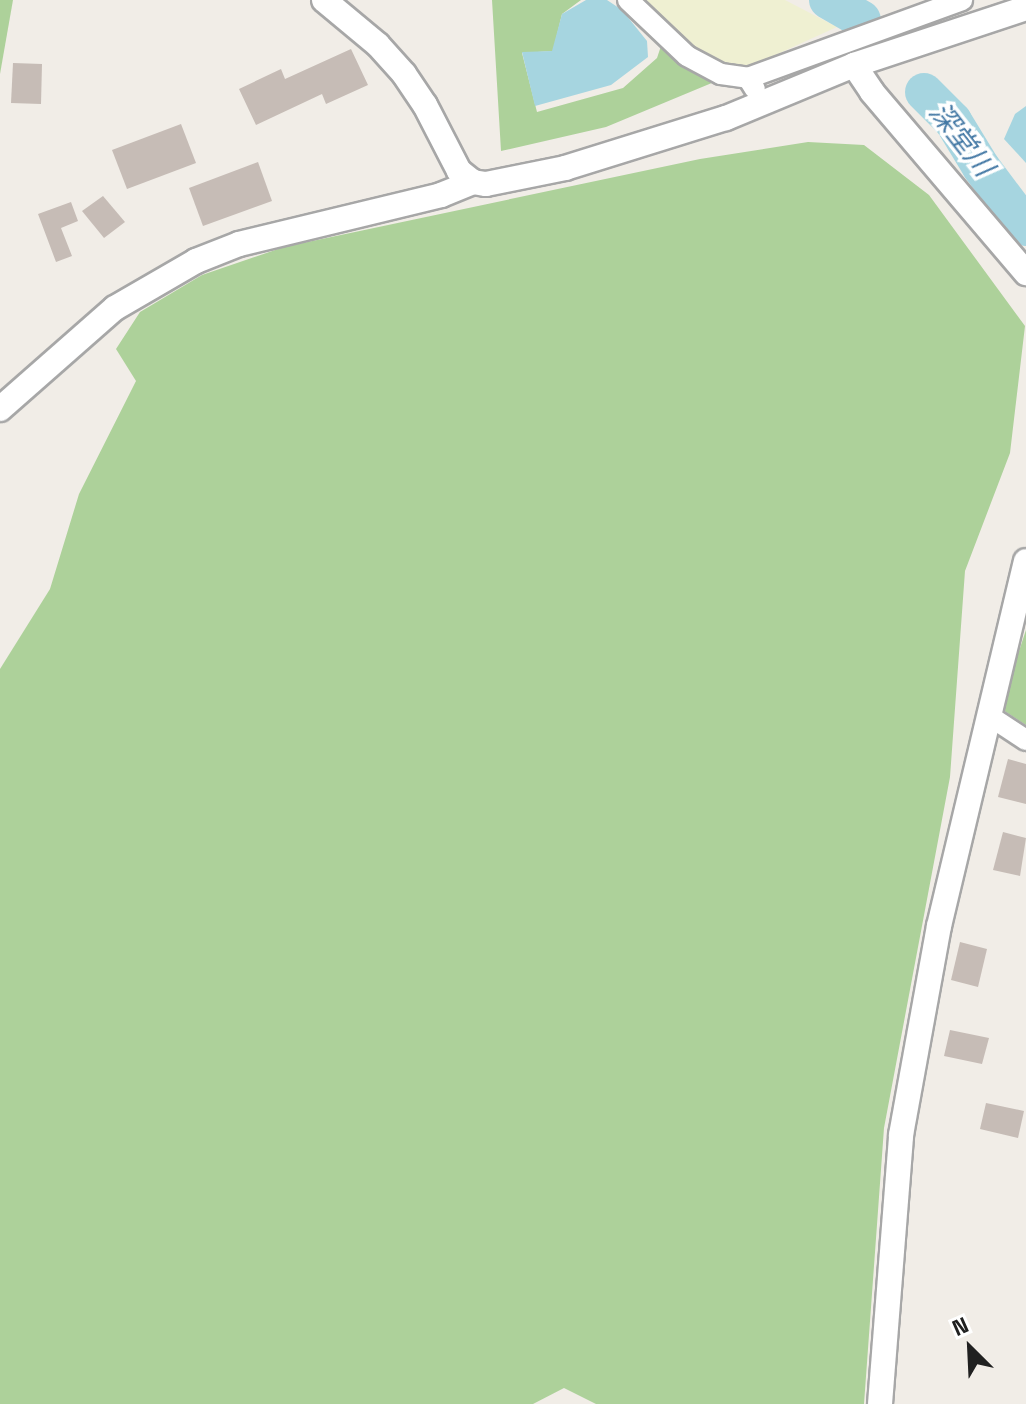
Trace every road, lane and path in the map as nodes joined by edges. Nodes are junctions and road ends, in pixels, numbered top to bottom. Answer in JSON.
{"nodes":[{"id":1,"x":324,"y":0,"type":"edge"},
{"id":2,"x":628,"y":0,"type":"edge"},
{"id":3,"x":962,"y":0,"type":"edge"},
{"id":4,"x":1026,"y":8,"type":"edge"},
{"id":5,"x":854,"y":65,"type":"junction"},
{"id":6,"x":748,"y":78,"type":"junction"},
{"id":7,"x":764,"y":103,"type":"junction"},
{"id":8,"x":473,"y":182,"type":"junction"},
{"id":9,"x":1026,"y":273,"type":"edge"},
{"id":10,"x":0,"y":409,"type":"edge"},
{"id":11,"x":1026,"y":561,"type":"edge"},
{"id":12,"x":991,"y":717,"type":"junction"},
{"id":13,"x":1026,"y":740,"type":"edge"},
{"id":14,"x":880,"y":1404,"type":"edge"}],
"edges":[{"from":1,"to":8,"type":"street"},
{"from":2,"to":6,"type":"street"},
{"from":3,"to":6,"type":"street"},
{"from":4,"to":5,"type":"street"},
{"from":5,"to":7,"type":"street"},
{"from":5,"to":9,"type":"street"},
{"from":6,"to":7,"type":"street"},
{"from":7,"to":8,"type":"street"},
{"from":8,"to":10,"type":"street"},
{"from":11,"to":12,"type":"street"},
{"from":12,"to":13,"type":"street"},
{"from":12,"to":14,"type":"street"}]}
